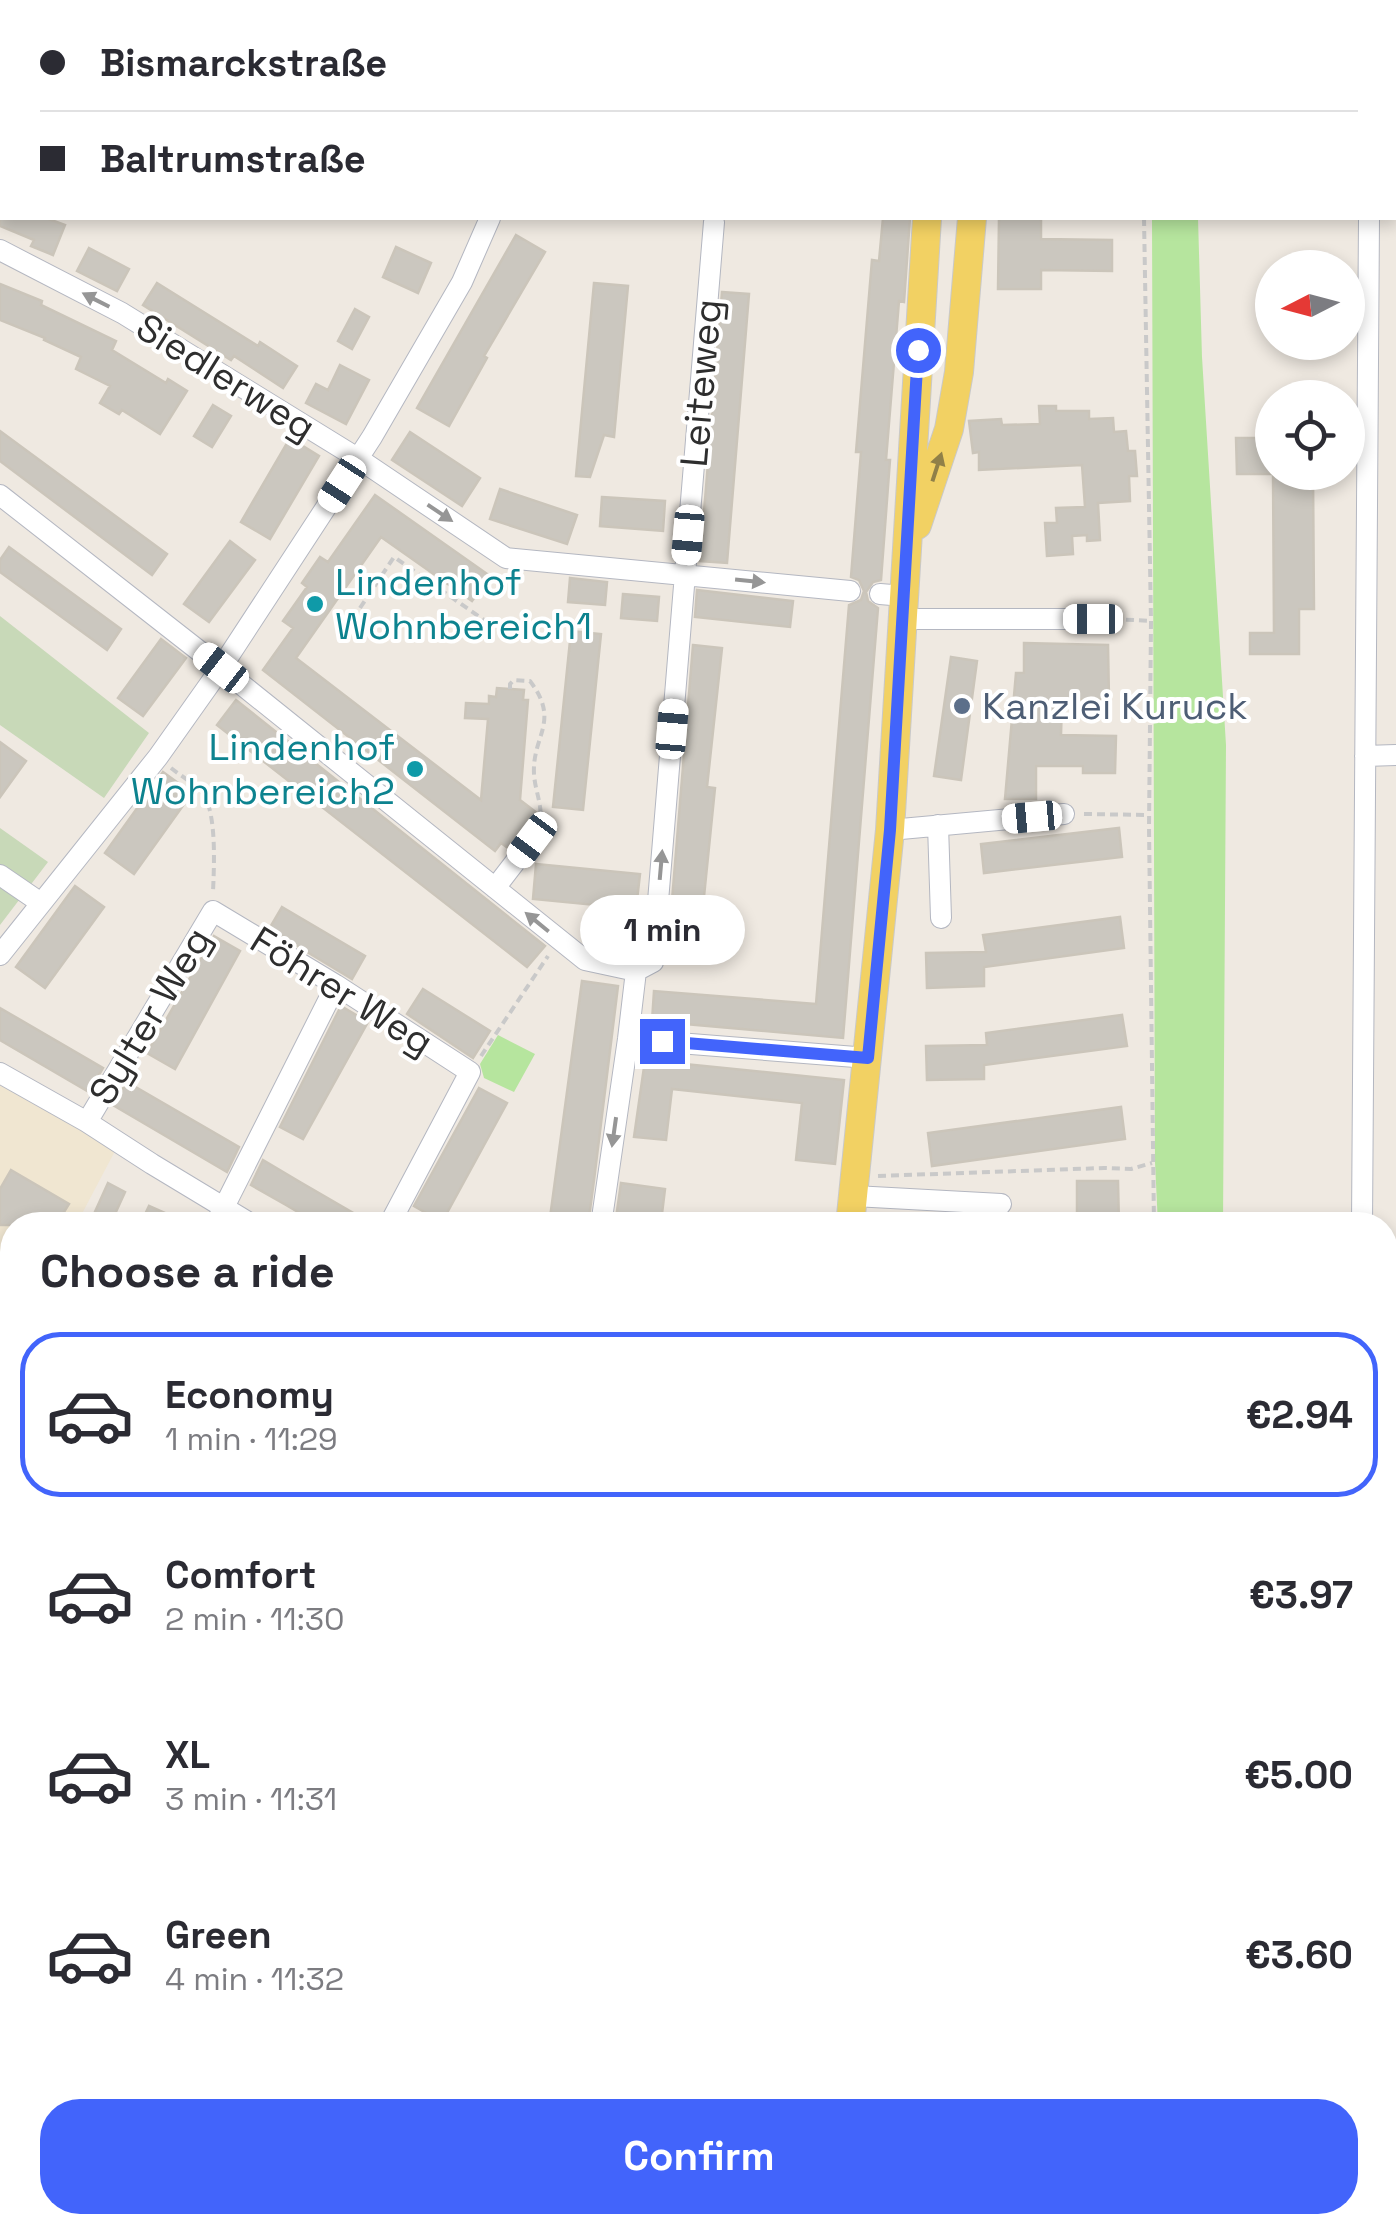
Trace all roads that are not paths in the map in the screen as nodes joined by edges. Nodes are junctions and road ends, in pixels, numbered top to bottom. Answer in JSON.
{"nodes":[{"id":1,"x":489,"y":220,"type":"edge"},
{"id":2,"x":927,"y":220,"type":"edge"},
{"id":3,"x":972,"y":220,"type":"edge"},
{"id":4,"x":1369,"y":220,"type":"edge"},
{"id":5,"x":714,"y":222,"type":"dead end"},
{"id":6,"x":0,"y":250,"type":"edge"},
{"id":7,"x":359,"y":459,"type":"junction"},
{"id":8,"x":0,"y":495,"type":"edge"},
{"id":9,"x":906,"y":560,"type":"junction"},
{"id":10,"x":685,"y":574,"type":"junction"},
{"id":11,"x":850,"y":591,"type":"dead end"},
{"id":12,"x":895,"y":603,"type":"junction"},
{"id":13,"x":1093,"y":619,"type":"road end"},
{"id":14,"x":221,"y":668,"type":"junction"},
{"id":15,"x":1365,"y":756,"type":"junction"},
{"id":16,"x":1396,"y":756,"type":"edge"},
{"id":17,"x":1064,"y":814,"type":"road end"},
{"id":18,"x":938,"y":825,"type":"junction"},
{"id":19,"x":890,"y":830,"type":"junction"},
{"id":20,"x":532,"y":840,"type":"road end"},
{"id":21,"x":0,"y":875,"type":"edge"},
{"id":22,"x":495,"y":888,"type":"junction"},
{"id":23,"x":40,"y":903,"type":"junction"},
{"id":24,"x":212,"y":911,"type":"joint"},
{"id":25,"x":941,"y":918,"type":"dead end"},
{"id":26,"x":0,"y":955,"type":"edge"},
{"id":27,"x":644,"y":966,"type":"junction"},
{"id":28,"x":336,"y":985,"type":"junction"},
{"id":29,"x":628,"y":1038,"type":"junction"},
{"id":30,"x":868,"y":1058,"type":"junction"},
{"id":31,"x":0,"y":1074,"type":"edge"},
{"id":32,"x":87,"y":1122,"type":"junction"},
{"id":33,"x":855,"y":1186,"type":"junction"},
{"id":34,"x":1001,"y":1204,"type":"dead end"},
{"id":35,"x":213,"y":1212,"type":"edge"},
{"id":36,"x":222,"y":1212,"type":"edge"},
{"id":37,"x":395,"y":1212,"type":"edge"},
{"id":38,"x":603,"y":1212,"type":"edge"},
{"id":39,"x":852,"y":1212,"type":"edge"},
{"id":40,"x":1362,"y":1212,"type":"edge"}],
"edges":[{"from":1,"to":7,"type":"street"},
{"from":2,"to":9,"type":"main road"},
{"from":9,"to":3,"type":"main road","one_way":true},
{"from":4,"to":15,"type":"street"},
{"from":5,"to":10,"type":"street","name":"Leiteweg"},
{"from":7,"to":6,"type":"street","name":"Siedlerweg","one_way":true},
{"from":7,"to":10,"type":"street","name":"Siedlerweg","one_way":true},
{"from":7,"to":14,"type":"street"},
{"from":8,"to":14,"type":"street"},
{"from":9,"to":12,"type":"main road"},
{"from":10,"to":11,"type":"street","name":"Siedlerweg","one_way":true},
{"from":27,"to":10,"type":"street","name":"Leiteweg","one_way":true},
{"from":12,"to":13,"type":"street"},
{"from":12,"to":19,"type":"main road"},
{"from":14,"to":22,"type":"street"},
{"from":14,"to":23,"type":"street"},
{"from":15,"to":16,"type":"street"},
{"from":15,"to":40,"type":"street"},
{"from":17,"to":18,"type":"street"},
{"from":18,"to":19,"type":"street"},
{"from":18,"to":25,"type":"street"},
{"from":19,"to":30,"type":"main road"},
{"from":20,"to":22,"type":"street"},
{"from":21,"to":23,"type":"street"},
{"from":27,"to":22,"type":"street","one_way":true},
{"from":23,"to":26,"type":"street"},
{"from":24,"to":28,"type":"street","name":"Föhrer Weg"},
{"from":24,"to":32,"type":"street","name":"Sylter Weg"},
{"from":27,"to":29,"type":"street","name":"Leiteweg"},
{"from":28,"to":36,"type":"street"},
{"from":28,"to":37,"type":"street","name":"Föhrer Weg"},
{"from":29,"to":30,"type":"street"},
{"from":29,"to":38,"type":"street","name":"Leiteweg","one_way":true},
{"from":30,"to":33,"type":"main road"},
{"from":31,"to":32,"type":"street"},
{"from":32,"to":35,"type":"street"},
{"from":33,"to":34,"type":"street"},
{"from":33,"to":39,"type":"main road"}]}
